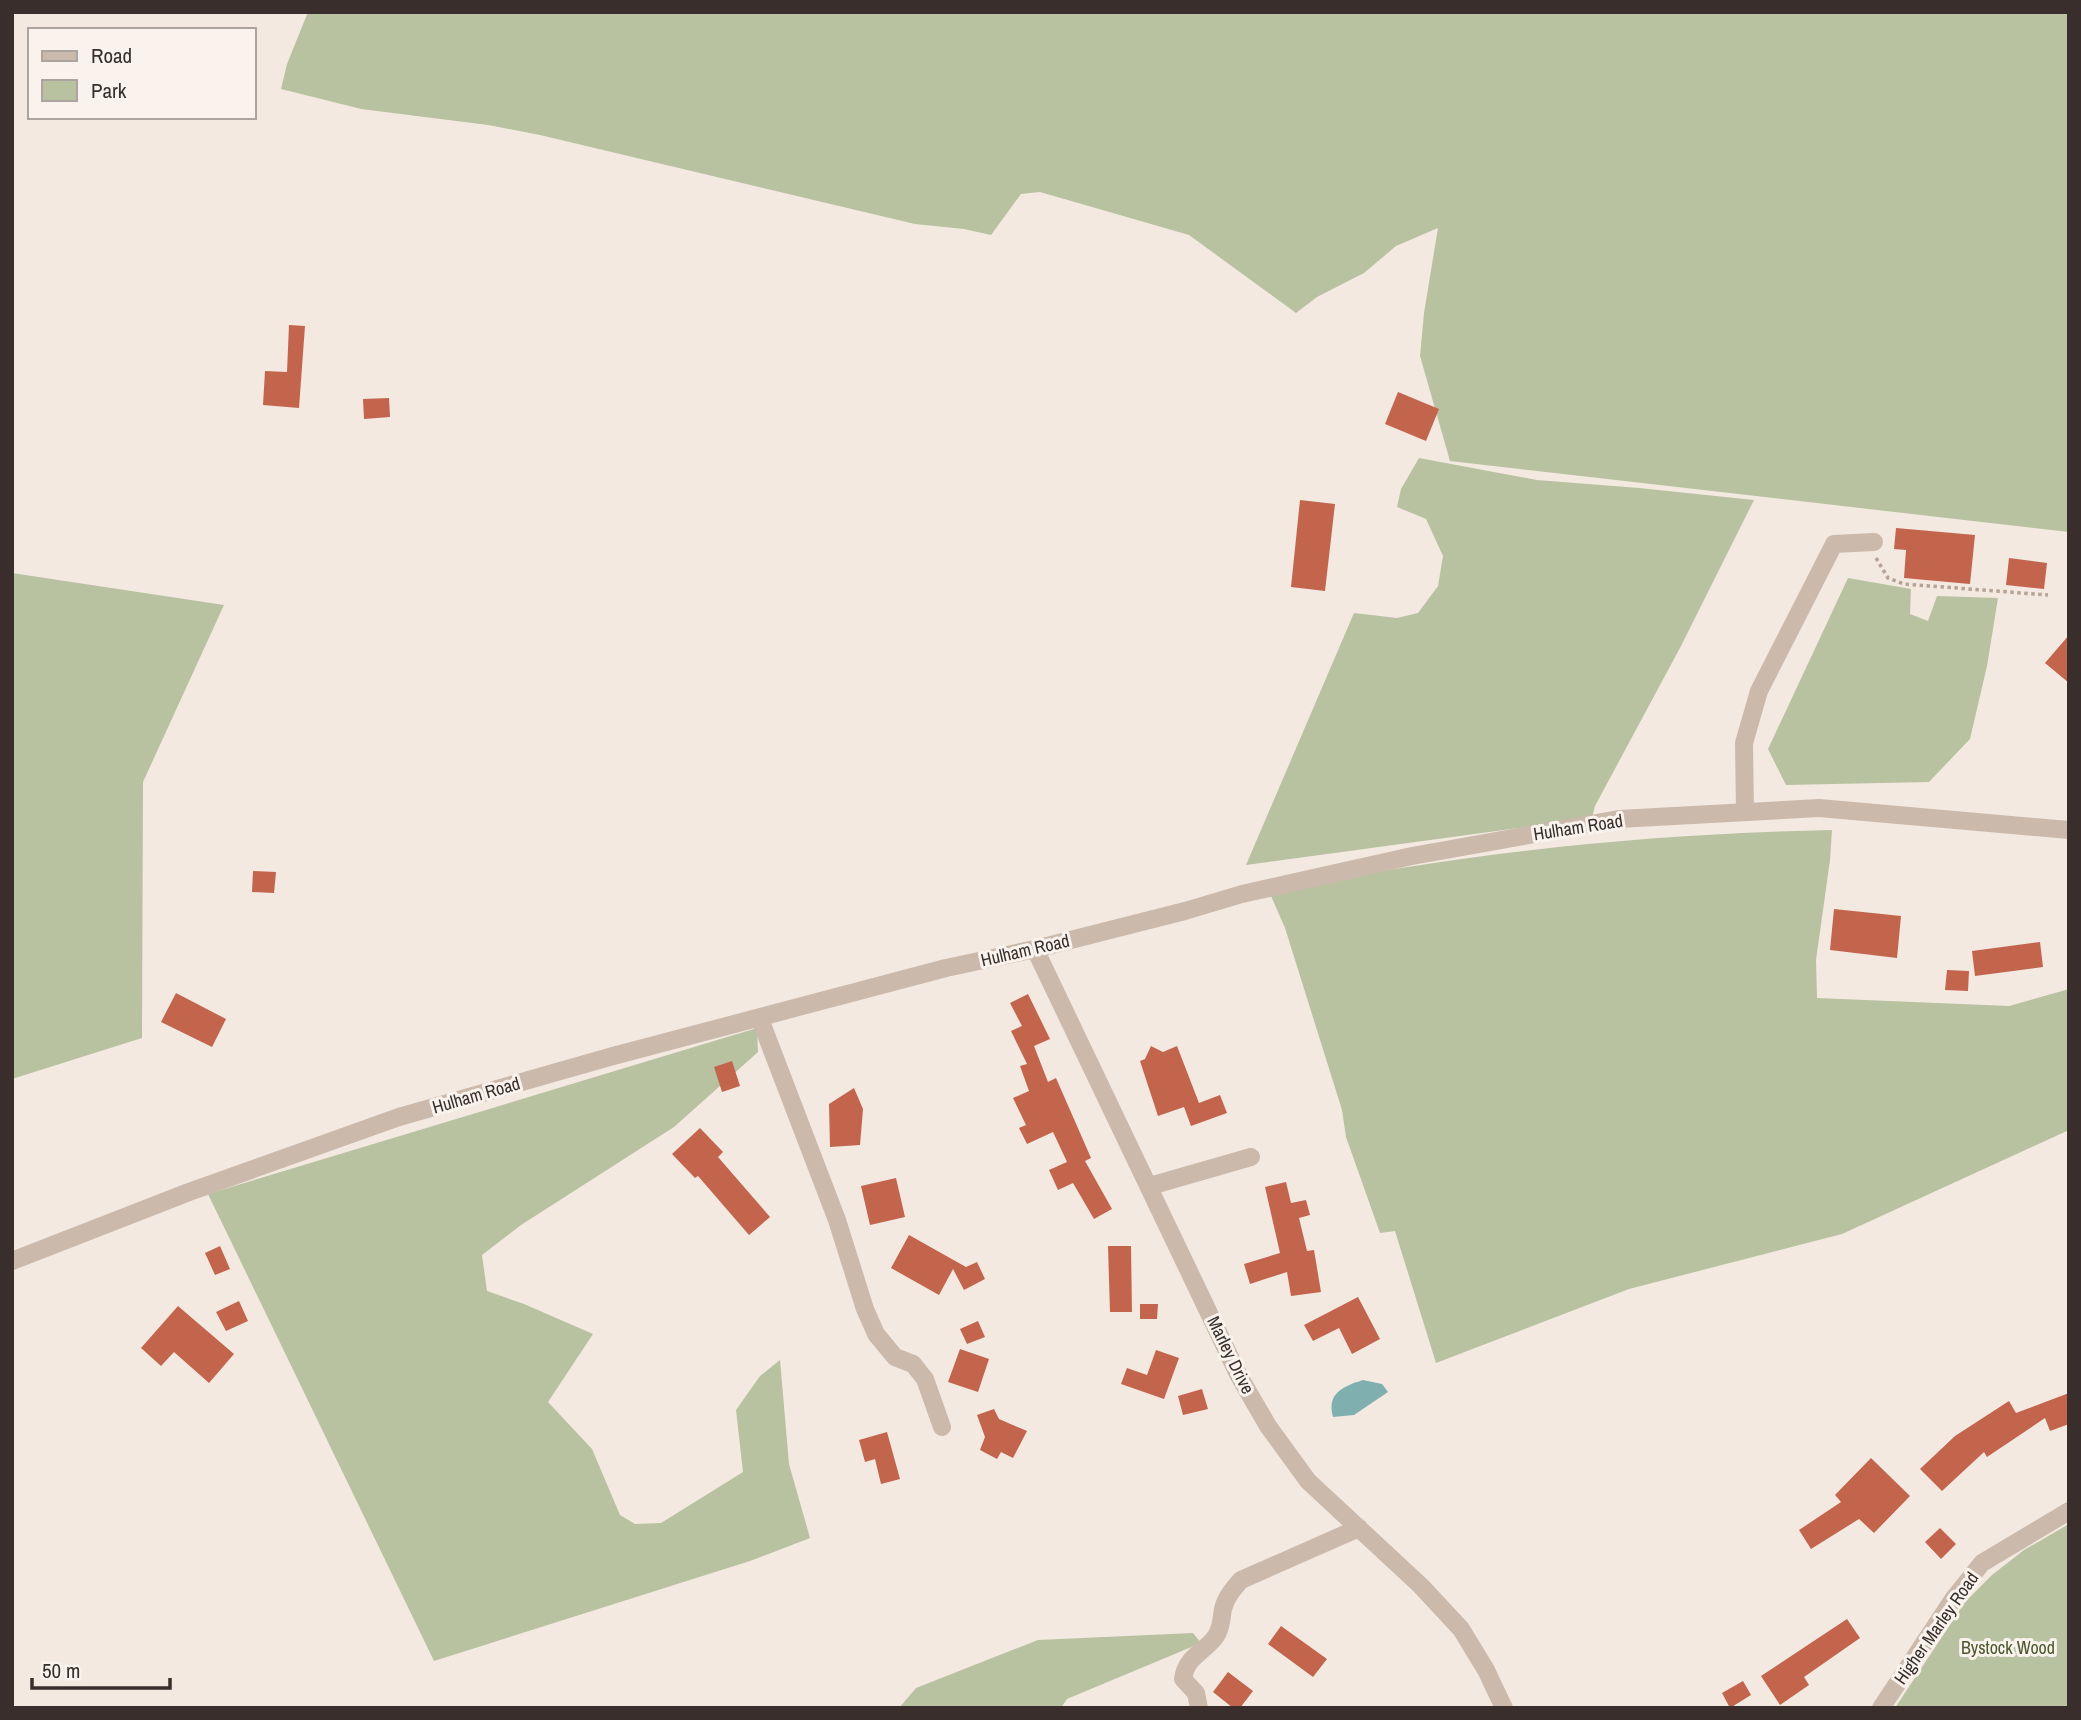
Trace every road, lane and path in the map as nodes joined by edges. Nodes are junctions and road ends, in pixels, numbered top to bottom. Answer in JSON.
{"nodes":[{"id":1,"x":1874,"y":542,"type":"joint"},
{"id":2,"x":2048,"y":595,"type":"dead end"},
{"id":3,"x":1745,"y":812,"type":"junction"},
{"id":4,"x":2069,"y":830,"type":"edge"},
{"id":5,"x":1035,"y":949,"type":"junction"},
{"id":6,"x":760,"y":1018,"type":"junction"},
{"id":7,"x":1251,"y":1157,"type":"dead end"},
{"id":8,"x":1150,"y":1186,"type":"junction"},
{"id":9,"x":12,"y":1261,"type":"edge"},
{"id":10,"x":942,"y":1427,"type":"dead end"},
{"id":11,"x":2069,"y":1511,"type":"edge"},
{"id":12,"x":1359,"y":1528,"type":"junction"},
{"id":13,"x":1199,"y":1708,"type":"edge"},
{"id":14,"x":1504,"y":1708,"type":"edge"},
{"id":15,"x":1881,"y":1708,"type":"edge"}],
"edges":[{"from":1,"to":2,"type":"path"},
{"from":1,"to":3,"type":"street"},
{"from":3,"to":4,"type":"street","name":"Hulham Road"},
{"from":3,"to":5,"type":"street","name":"Hulham Road"},
{"from":5,"to":6,"type":"street","name":"Hulham Road"},
{"from":5,"to":8,"type":"street","name":"Marley Drive"},
{"from":6,"to":9,"type":"street","name":"Hulham Road"},
{"from":6,"to":10,"type":"street"},
{"from":7,"to":8,"type":"street"},
{"from":8,"to":12,"type":"street","name":"Marley Drive"},
{"from":11,"to":15,"type":"street","name":"Higher Marley Road"},
{"from":12,"to":13,"type":"street"},
{"from":12,"to":14,"type":"street","name":"Marley Drive"}]}
